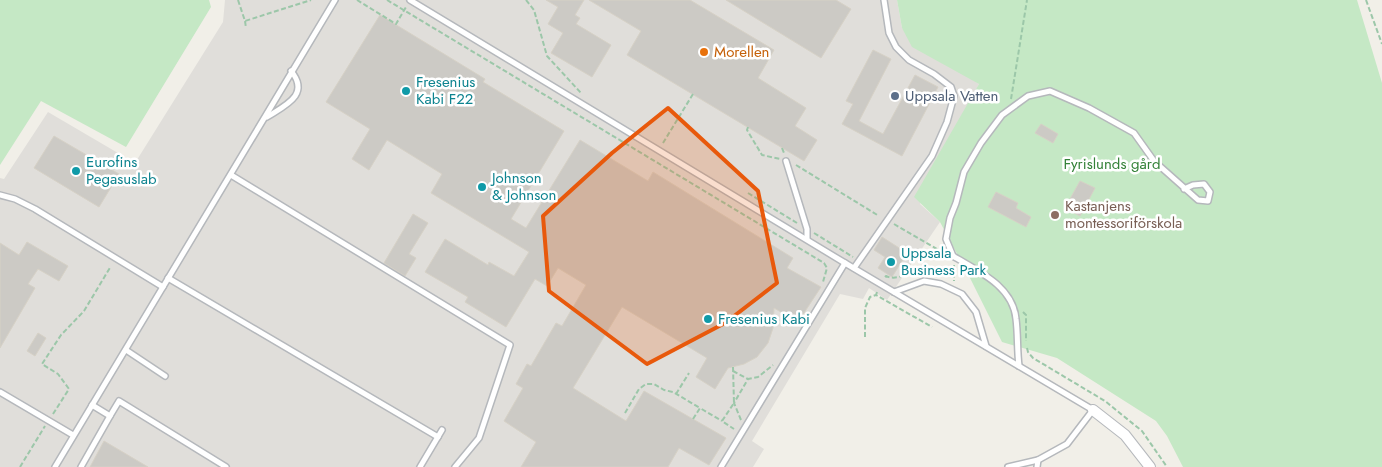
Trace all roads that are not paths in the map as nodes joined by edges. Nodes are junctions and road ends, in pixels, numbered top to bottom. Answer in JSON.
{"nodes":[{"id":1,"x":335,"y":0,"type":"edge"},
{"id":2,"x":410,"y":0,"type":"edge"},
{"id":3,"x":884,"y":0,"type":"edge"},
{"id":4,"x":292,"y":71,"type":"junction"},
{"id":5,"x":264,"y":118,"type":"junction"},
{"id":6,"x":786,"y":161,"type":"road end"},
{"id":7,"x":231,"y":175,"type":"junction"},
{"id":8,"x":1184,"y":189,"type":"junction"},
{"id":9,"x":0,"y":195,"type":"edge"},
{"id":10,"x":807,"y":239,"type":"junction"},
{"id":11,"x":845,"y":263,"type":"junction"},
{"id":12,"x":854,"y":268,"type":"junction"},
{"id":13,"x":168,"y":278,"type":"junction"},
{"id":14,"x":163,"y":287,"type":"junction"},
{"id":15,"x":894,"y":292,"type":"junction"},
{"id":16,"x":986,"y":347,"type":"junction"},
{"id":17,"x":126,"y":350,"type":"junction"},
{"id":18,"x":1019,"y":366,"type":"junction"},
{"id":19,"x":165,"y":376,"type":"dead end"},
{"id":20,"x":0,"y":392,"type":"edge"},
{"id":21,"x":92,"y":405,"type":"junction"},
{"id":22,"x":1093,"y":410,"type":"junction"},
{"id":23,"x":110,"y":416,"type":"junction"},
{"id":24,"x":442,"y":430,"type":"dead end"},
{"id":25,"x":73,"y":435,"type":"junction"},
{"id":26,"x":438,"y":437,"type":"junction"},
{"id":27,"x":1038,"y":460,"type":"junction"},
{"id":28,"x":54,"y":467,"type":"edge"},
{"id":29,"x":81,"y":467,"type":"edge"},
{"id":30,"x":226,"y":467,"type":"edge"},
{"id":31,"x":420,"y":467,"type":"edge"},
{"id":32,"x":455,"y":467,"type":"edge"},
{"id":33,"x":721,"y":467,"type":"edge"},
{"id":34,"x":1008,"y":467,"type":"edge"},
{"id":35,"x":1037,"y":467,"type":"edge"},
{"id":36,"x":1150,"y":467,"type":"edge"}],
"edges":[{"from":1,"to":4,"type":"lane"},
{"from":2,"to":10,"type":"lane"},
{"from":3,"to":12,"type":"lane"},
{"from":4,"to":5,"type":"lane"},
{"from":4,"to":5,"type":"lane"},
{"from":5,"to":7,"type":"lane"},
{"from":6,"to":10,"type":"lane"},
{"from":7,"to":13,"type":"lane"},
{"from":7,"to":32,"type":"lane"},
{"from":8,"to":8,"type":"lane"},
{"from":8,"to":18,"type":"lane"},
{"from":9,"to":14,"type":"lane"},
{"from":10,"to":11,"type":"lane"},
{"from":11,"to":12,"type":"lane"},
{"from":11,"to":33,"type":"lane"},
{"from":12,"to":15,"type":"lane"},
{"from":13,"to":14,"type":"lane"},
{"from":13,"to":26,"type":"lane"},
{"from":14,"to":17,"type":"lane"},
{"from":15,"to":16,"type":"lane"},
{"from":15,"to":16,"type":"lane"},
{"from":16,"to":18,"type":"lane"},
{"from":17,"to":19,"type":"lane"},
{"from":17,"to":21,"type":"lane"},
{"from":18,"to":22,"type":"lane"},
{"from":20,"to":25,"type":"lane"},
{"from":21,"to":23,"type":"lane"},
{"from":21,"to":25,"type":"lane"},
{"from":22,"to":27,"type":"lane"},
{"from":22,"to":36,"type":"street"},
{"from":23,"to":29,"type":"lane"},
{"from":23,"to":30,"type":"lane"},
{"from":24,"to":26,"type":"lane"},
{"from":25,"to":28,"type":"lane"},
{"from":26,"to":31,"type":"lane"},
{"from":27,"to":34,"type":"lane"},
{"from":27,"to":35,"type":"lane"}]}
